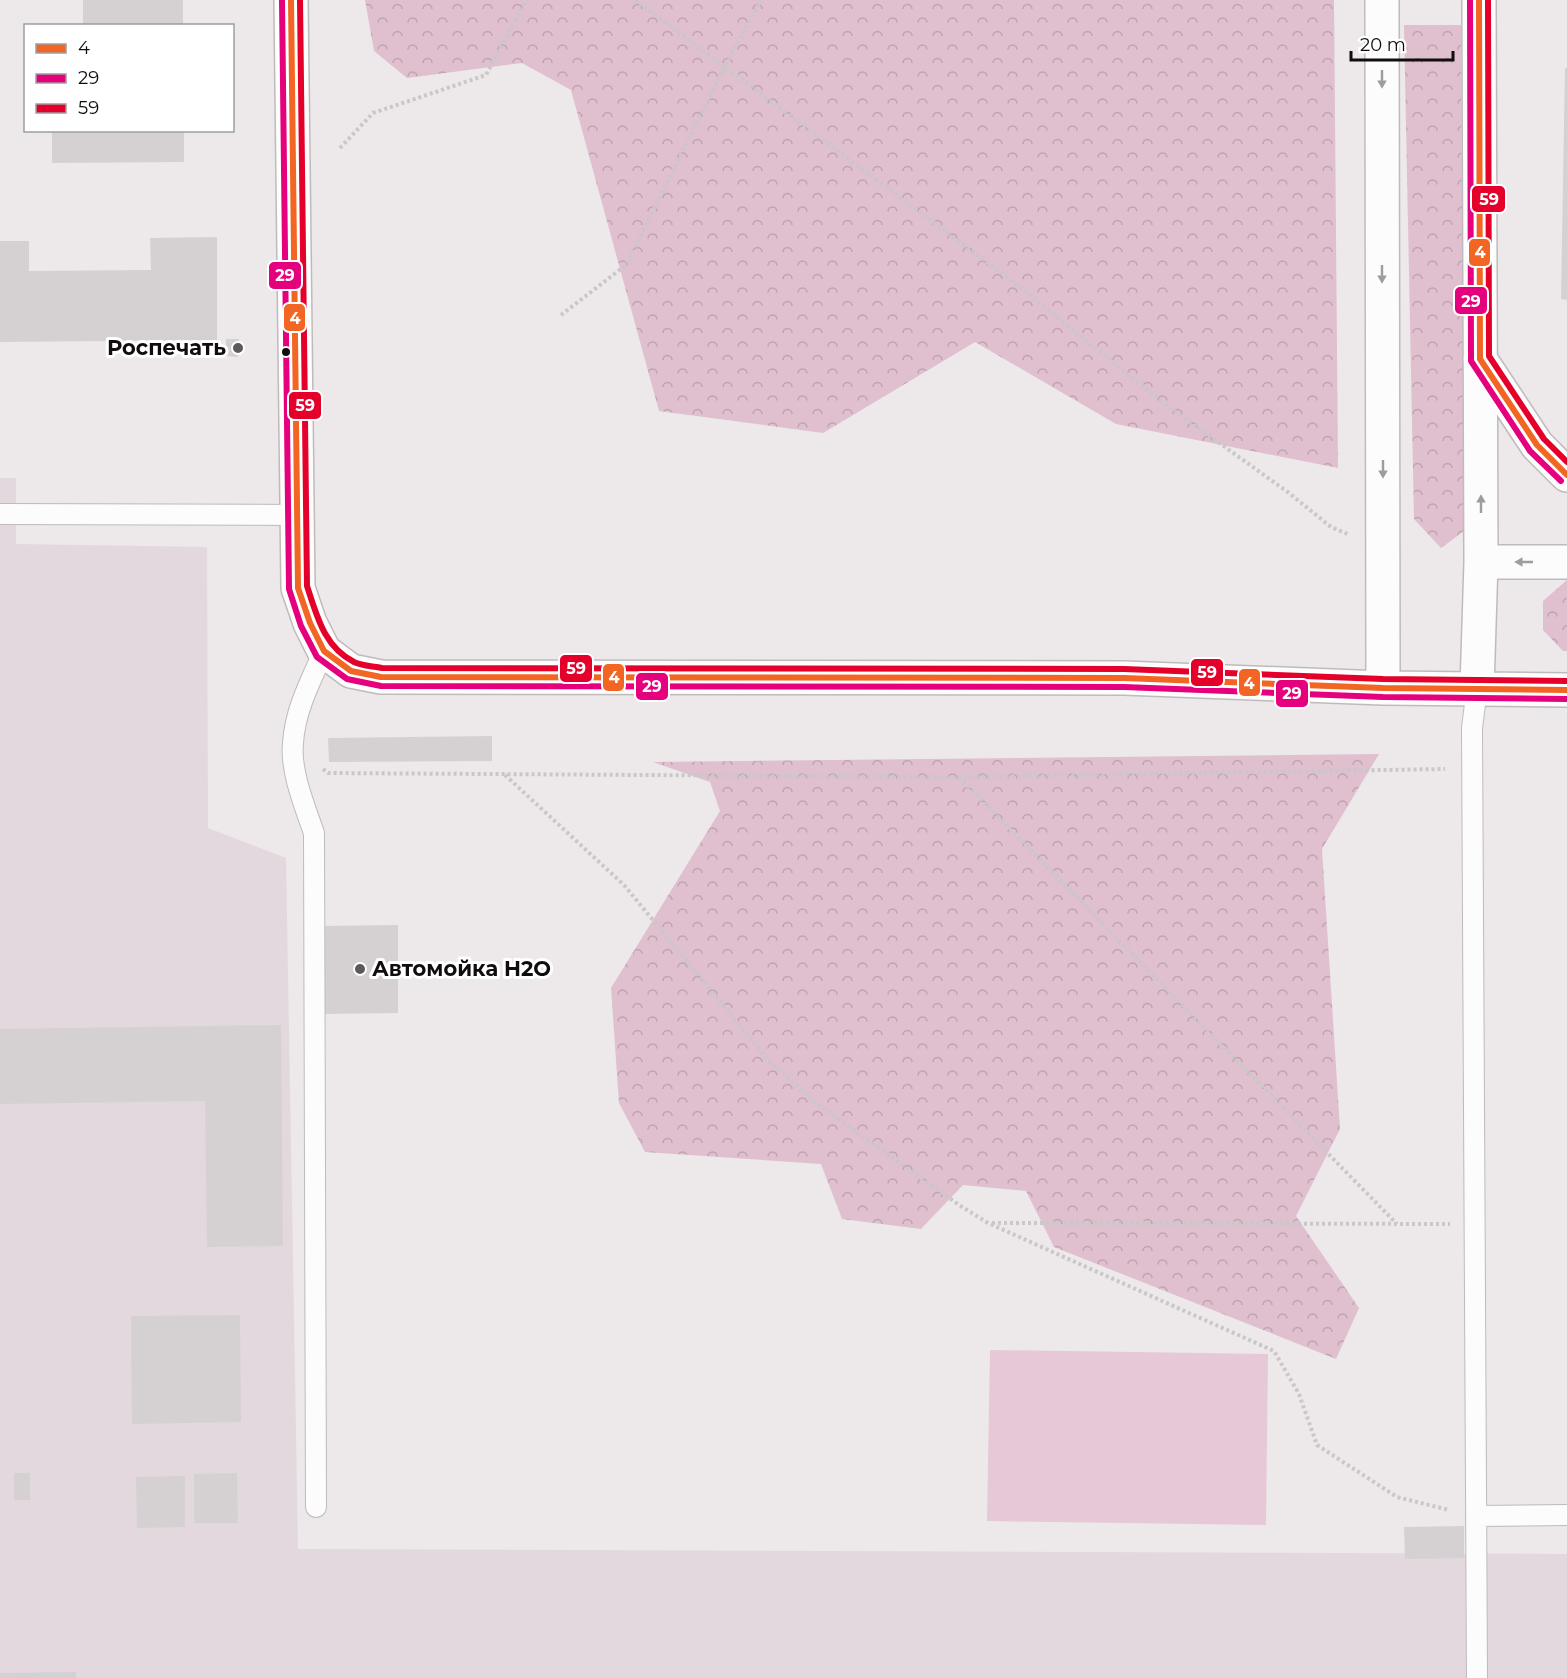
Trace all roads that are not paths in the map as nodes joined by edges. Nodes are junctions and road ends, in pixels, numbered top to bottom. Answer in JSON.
{"nodes":[{"id":1,"x":291,"y":0,"type":"edge"},
{"id":2,"x":1382,"y":0,"type":"edge"},
{"id":3,"x":1479,"y":0,"type":"edge"},
{"id":4,"x":1480,"y":359,"type":"junction"},
{"id":5,"x":1567,"y":475,"type":"edge"},
{"id":6,"x":0,"y":514,"type":"edge"},
{"id":7,"x":296,"y":515,"type":"junction"},
{"id":8,"x":1481,"y":562,"type":"junction"},
{"id":9,"x":1567,"y":562,"type":"edge"},
{"id":10,"x":324,"y":651,"type":"junction"},
{"id":11,"x":1383,"y":688,"type":"junction"},
{"id":12,"x":1477,"y":688,"type":"junction"},
{"id":13,"x":1567,"y":690,"type":"edge"},
{"id":14,"x":316,"y":1507,"type":"dead end"},
{"id":15,"x":1567,"y":1515,"type":"edge"},
{"id":16,"x":1476,"y":1516,"type":"junction"},
{"id":17,"x":1477,"y":1678,"type":"edge"}],
"edges":[{"from":1,"to":7,"type":"main road"},
{"from":2,"to":11,"type":"main road","one_way":true},
{"from":3,"to":4,"type":"main road"},
{"from":4,"to":5,"type":"main road"},
{"from":8,"to":4,"type":"main road","one_way":true},
{"from":6,"to":7,"type":"lane"},
{"from":7,"to":10,"type":"main road"},
{"from":9,"to":8,"type":"main road","one_way":true},
{"from":8,"to":12,"type":"main road"},
{"from":10,"to":11,"type":"main road"},
{"from":10,"to":14,"type":"lane"},
{"from":11,"to":12,"type":"main road"},
{"from":12,"to":13,"type":"main road"},
{"from":12,"to":16,"type":"lane"},
{"from":15,"to":16,"type":"lane"},
{"from":16,"to":17,"type":"lane"}]}
